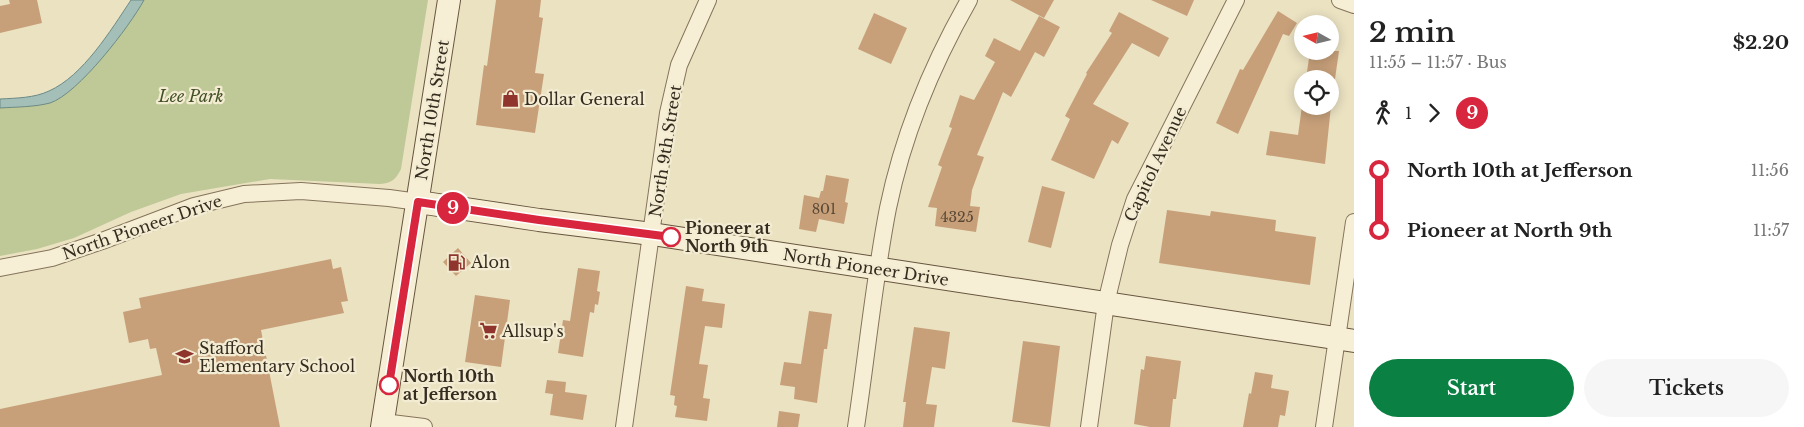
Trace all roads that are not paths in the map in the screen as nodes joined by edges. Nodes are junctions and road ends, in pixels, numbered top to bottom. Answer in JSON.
{"nodes":[{"id":1,"x":449,"y":0,"type":"edge"},
{"id":2,"x":708,"y":0,"type":"edge"},
{"id":3,"x":969,"y":0,"type":"edge"},
{"id":4,"x":1236,"y":0,"type":"edge"},
{"id":5,"x":1340,"y":0,"type":"edge"},
{"id":6,"x":1354,"y":6,"type":"edge"},
{"id":7,"x":418,"y":202,"type":"junction"},
{"id":8,"x":1354,"y":222,"type":"edge"},
{"id":9,"x":652,"y":234,"type":"junction"},
{"id":10,"x":0,"y":268,"type":"edge"},
{"id":11,"x":878,"y":269,"type":"junction"},
{"id":12,"x":1106,"y":303,"type":"junction"},
{"id":13,"x":1345,"y":340,"type":"edge"},
{"id":14,"x":382,"y":424,"type":"edge"},
{"id":15,"x":424,"y":427,"type":"edge"},
{"id":16,"x":624,"y":427,"type":"edge"},
{"id":17,"x":856,"y":427,"type":"edge"},
{"id":18,"x":1089,"y":427,"type":"edge"},
{"id":19,"x":1324,"y":427,"type":"edge"}],
"edges":[{"from":1,"to":7,"type":"street","name":"North 10th Street"},
{"from":2,"to":9,"type":"street","name":"North 9th Street"},
{"from":3,"to":11,"type":"street"},
{"from":4,"to":12,"type":"street","name":"Capitol Avenue"},
{"from":5,"to":6,"type":"street"},
{"from":7,"to":9,"type":"street","name":"North Pioneer Drive"},
{"from":7,"to":10,"type":"street","name":"North Pioneer Drive"},
{"from":7,"to":14,"type":"street","name":"North 10th Street"},
{"from":8,"to":13,"type":"street"},
{"from":9,"to":11,"type":"street","name":"North Pioneer Drive"},
{"from":9,"to":16,"type":"street","name":"North 9th Street"},
{"from":11,"to":12,"type":"street","name":"North Pioneer Drive"},
{"from":11,"to":17,"type":"street"},
{"from":12,"to":13,"type":"street","name":"North Pioneer Drive"},
{"from":12,"to":18,"type":"street","name":"Capitol Avenue"},
{"from":13,"to":19,"type":"street"},
{"from":14,"to":15,"type":"street"}]}
